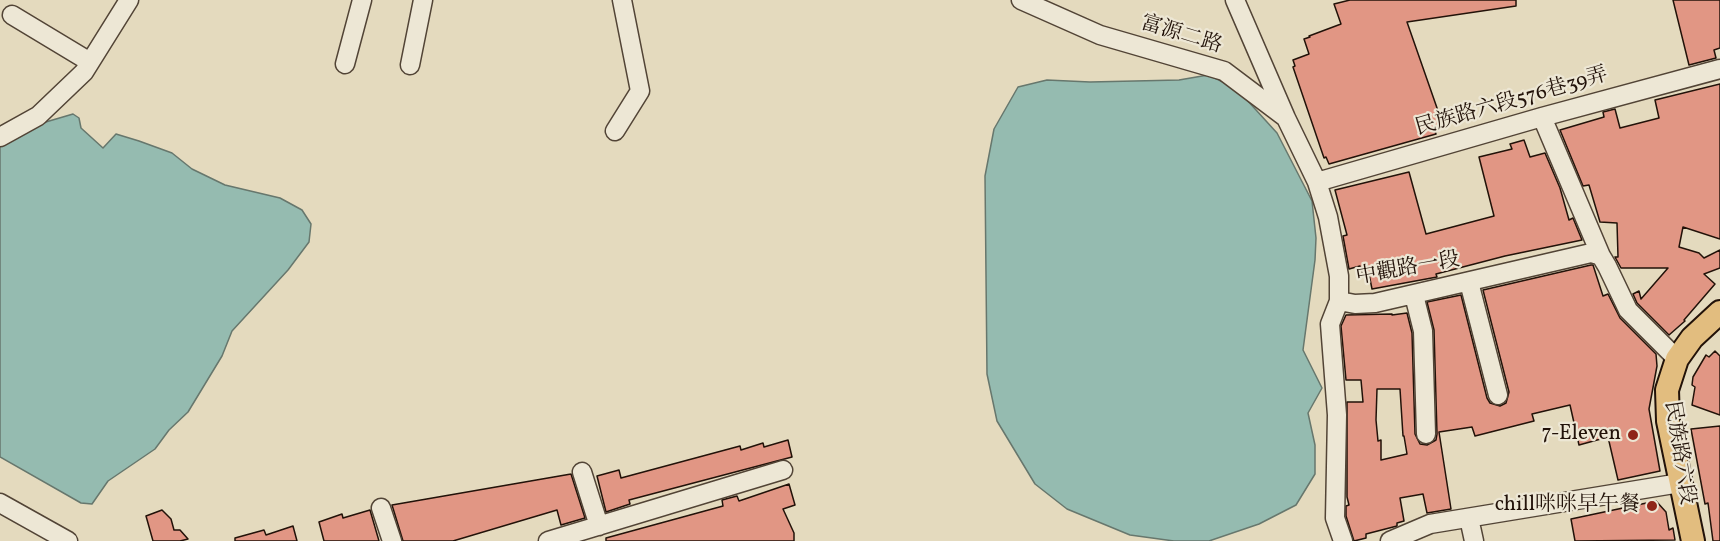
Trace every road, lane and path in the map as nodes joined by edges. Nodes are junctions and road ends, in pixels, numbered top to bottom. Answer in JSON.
{"nodes":[{"id":1,"x":129,"y":0,"type":"edge"},
{"id":2,"x":362,"y":0,"type":"edge"},
{"id":3,"x":423,"y":0,"type":"edge"},
{"id":4,"x":622,"y":0,"type":"edge"},
{"id":5,"x":1021,"y":0,"type":"edge"},
{"id":6,"x":1235,"y":0,"type":"edge"},
{"id":7,"x":12,"y":15,"type":"dead end"},
{"id":8,"x":90,"y":62,"type":"junction"},
{"id":9,"x":345,"y":64,"type":"dead end"},
{"id":10,"x":410,"y":65,"type":"dead end"},
{"id":11,"x":1720,"y":69,"type":"edge"},
{"id":12,"x":1542,"y":117,"type":"junction"},
{"id":13,"x":1286,"y":118,"type":"junction"},
{"id":14,"x":615,"y":131,"type":"dead end"},
{"id":15,"x":0,"y":137,"type":"edge"},
{"id":16,"x":1317,"y":182,"type":"junction"},
{"id":17,"x":1601,"y":256,"type":"junction"},
{"id":18,"x":1469,"y":282,"type":"junction"},
{"id":19,"x":1414,"y":295,"type":"junction"},
{"id":20,"x":1339,"y":301,"type":"junction"},
{"id":21,"x":1720,"y":312,"type":"edge"},
{"id":22,"x":1677,"y":359,"type":"junction"},
{"id":23,"x":1498,"y":395,"type":"dead end"},
{"id":24,"x":1426,"y":434,"type":"dead end"},
{"id":25,"x":783,"y":470,"type":"dead end"},
{"id":26,"x":582,"y":472,"type":"dead end"},
{"id":27,"x":1680,"y":483,"type":"junction"},
{"id":28,"x":0,"y":503,"type":"edge"},
{"id":29,"x":381,"y":508,"type":"dead end"},
{"id":30,"x":1469,"y":518,"type":"junction"},
{"id":31,"x":599,"y":526,"type":"junction"},
{"id":32,"x":572,"y":538,"type":"edge"},
{"id":33,"x":68,"y":541,"type":"edge"},
{"id":34,"x":392,"y":541,"type":"edge"},
{"id":35,"x":548,"y":541,"type":"edge"},
{"id":36,"x":1343,"y":541,"type":"edge"},
{"id":37,"x":1390,"y":541,"type":"edge"},
{"id":38,"x":1474,"y":541,"type":"edge"},
{"id":39,"x":1693,"y":541,"type":"edge"}],
"edges":[{"from":1,"to":8,"type":"street"},
{"from":2,"to":9,"type":"street"},
{"from":3,"to":10,"type":"street"},
{"from":4,"to":14,"type":"street"},
{"from":5,"to":13,"type":"street","name":"富源二路"},
{"from":6,"to":13,"type":"street","name":"中觀路一段"},
{"from":7,"to":8,"type":"street"},
{"from":8,"to":15,"type":"street"},
{"from":11,"to":12,"type":"street","name":"民族路六段576巷39弄"},
{"from":12,"to":16,"type":"street","name":"民族路六段576巷39弄"},
{"from":12,"to":17,"type":"street"},
{"from":13,"to":16,"type":"street","name":"中觀路一段"},
{"from":16,"to":20,"type":"street","name":"中觀路一段"},
{"from":17,"to":18,"type":"street","name":"中觀路一段"},
{"from":17,"to":22,"type":"street"},
{"from":18,"to":19,"type":"street","name":"中觀路一段"},
{"from":18,"to":23,"type":"street"},
{"from":19,"to":20,"type":"street","name":"中觀路一段"},
{"from":19,"to":24,"type":"street"},
{"from":20,"to":36,"type":"street"},
{"from":21,"to":22,"type":"main road","name":"民族路六段"},
{"from":22,"to":27,"type":"main road","name":"民族路六段"},
{"from":25,"to":31,"type":"street"},
{"from":26,"to":31,"type":"street"},
{"from":27,"to":30,"type":"street"},
{"from":27,"to":39,"type":"main road","name":"民族路六段"},
{"from":28,"to":33,"type":"street"},
{"from":29,"to":34,"type":"street"},
{"from":30,"to":37,"type":"street"},
{"from":30,"to":38,"type":"street"},
{"from":31,"to":32,"type":"street"},
{"from":32,"to":35,"type":"street"}]}
